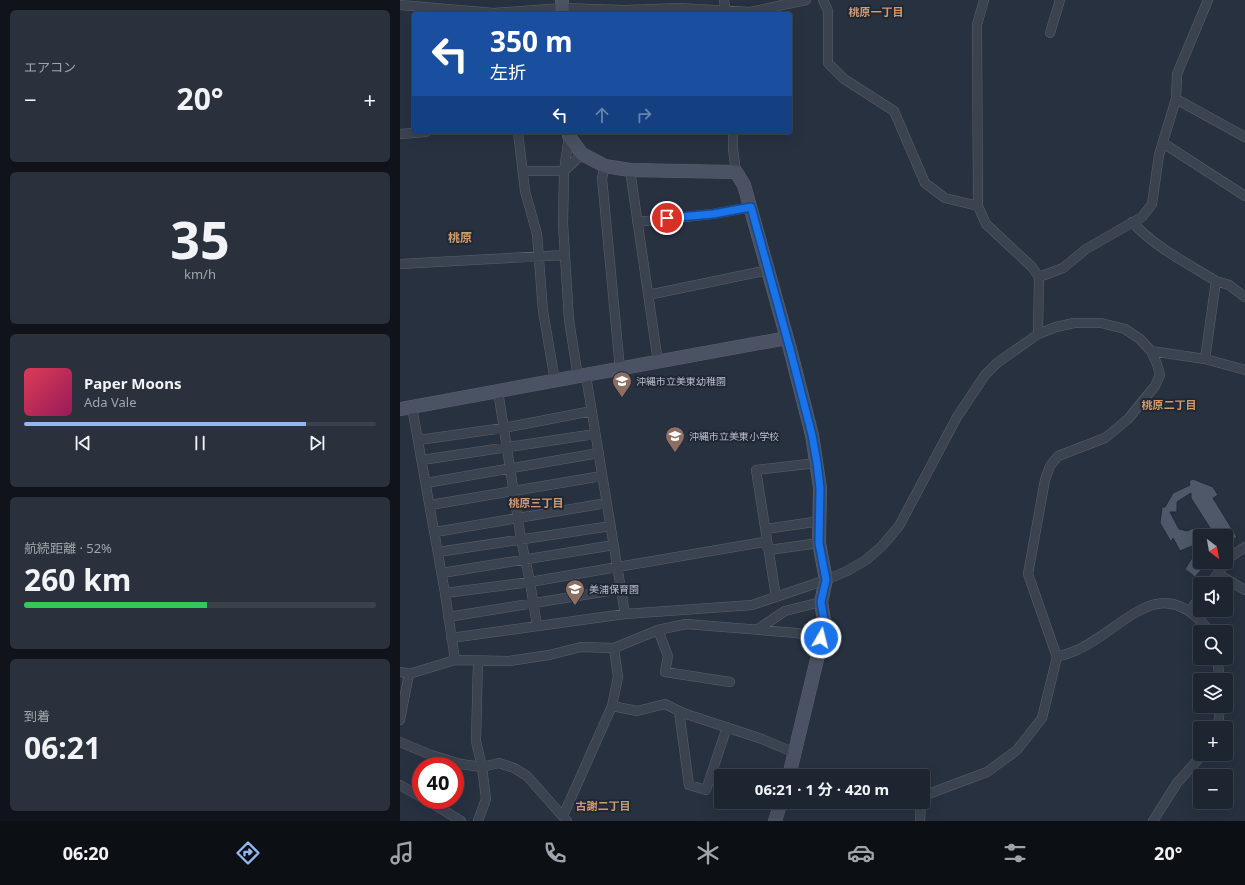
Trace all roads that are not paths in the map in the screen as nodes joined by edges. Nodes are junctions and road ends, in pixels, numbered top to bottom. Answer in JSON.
{"nodes":[{"id":1,"x":724,"y":0,"type":"edge"},
{"id":2,"x":806,"y":0,"type":"edge"},
{"id":3,"x":824,"y":0,"type":"edge"},
{"id":4,"x":984,"y":0,"type":"edge"},
{"id":5,"x":1060,"y":0,"type":"edge"},
{"id":6,"x":1208,"y":0,"type":"edge"},
{"id":7,"x":795,"y":1,"type":"edge"},
{"id":8,"x":400,"y":5,"type":"edge"},
{"id":9,"x":562,"y":7,"type":"edge"},
{"id":10,"x":482,"y":12,"type":"edge"},
{"id":11,"x":505,"y":12,"type":"edge"},
{"id":12,"x":717,"y":12,"type":"edge"},
{"id":13,"x":726,"y":12,"type":"edge"},
{"id":14,"x":750,"y":12,"type":"edge"},
{"id":15,"x":1050,"y":33,"type":"dead end"},
{"id":16,"x":1176,"y":99,"type":"junction"},
{"id":17,"x":412,"y":133,"type":"edge"},
{"id":18,"x":400,"y":134,"type":"edge"},
{"id":19,"x":518,"y":134,"type":"edge"},
{"id":20,"x":569,"y":134,"type":"edge"},
{"id":21,"x":734,"y":134,"type":"edge"},
{"id":22,"x":1245,"y":137,"type":"edge"},
{"id":23,"x":1163,"y":143,"type":"junction"},
{"id":24,"x":582,"y":154,"type":"junction"},
{"id":25,"x":605,"y":166,"type":"junction"},
{"id":26,"x":630,"y":170,"type":"junction"},
{"id":27,"x":523,"y":171,"type":"junction"},
{"id":28,"x":564,"y":171,"type":"junction"},
{"id":29,"x":736,"y":172,"type":"junction"},
{"id":30,"x":1244,"y":194,"type":"edge"},
{"id":31,"x":978,"y":206,"type":"junction"},
{"id":32,"x":751,"y":207,"type":"junction"},
{"id":33,"x":637,"y":222,"type":"junction"},
{"id":34,"x":1132,"y":222,"type":"junction"},
{"id":35,"x":565,"y":255,"type":"junction"},
{"id":36,"x":539,"y":258,"type":"junction"},
{"id":37,"x":400,"y":264,"type":"edge"},
{"id":38,"x":768,"y":270,"type":"junction"},
{"id":39,"x":1039,"y":277,"type":"junction"},
{"id":40,"x":1216,"y":282,"type":"junction"},
{"id":41,"x":648,"y":296,"type":"junction"},
{"id":42,"x":1245,"y":297,"type":"edge"},
{"id":43,"x":1038,"y":334,"type":"junction"},
{"id":44,"x":787,"y":338,"type":"junction"},
{"id":45,"x":1151,"y":351,"type":"junction"},
{"id":46,"x":1205,"y":359,"type":"junction"},
{"id":47,"x":658,"y":362,"type":"junction"},
{"id":48,"x":620,"y":369,"type":"junction"},
{"id":49,"x":1245,"y":370,"type":"edge"},
{"id":50,"x":582,"y":376,"type":"junction"},
{"id":51,"x":555,"y":381,"type":"junction"},
{"id":52,"x":498,"y":391,"type":"junction"},
{"id":53,"x":406,"y":408,"type":"edge"},
{"id":54,"x":592,"y":411,"type":"junction"},
{"id":55,"x":503,"y":428,"type":"junction"},
{"id":56,"x":595,"y":434,"type":"junction"},
{"id":57,"x":419,"y":440,"type":"junction"},
{"id":58,"x":507,"y":448,"type":"junction"},
{"id":59,"x":599,"y":453,"type":"junction"},
{"id":60,"x":422,"y":460,"type":"junction"},
{"id":61,"x":817,"y":463,"type":"junction"},
{"id":62,"x":511,"y":470,"type":"junction"},
{"id":63,"x":602,"y":476,"type":"junction"},
{"id":64,"x":426,"y":484,"type":"junction"},
{"id":65,"x":513,"y":492,"type":"junction"},
{"id":66,"x":607,"y":502,"type":"junction"},
{"id":67,"x":430,"y":505,"type":"junction"},
{"id":68,"x":517,"y":517,"type":"junction"},
{"id":69,"x":820,"y":521,"type":"junction"},
{"id":70,"x":611,"y":526,"type":"junction"},
{"id":71,"x":766,"y":530,"type":"junction"},
{"id":72,"x":435,"y":532,"type":"junction"},
{"id":73,"x":521,"y":539,"type":"junction"},
{"id":74,"x":819,"y":543,"type":"junction"},
{"id":75,"x":614,"y":545,"type":"junction"},
{"id":76,"x":1245,"y":547,"type":"edge"},
{"id":77,"x":769,"y":550,"type":"junction"},
{"id":78,"x":438,"y":552,"type":"junction"},
{"id":79,"x":525,"y":560,"type":"junction"},
{"id":80,"x":617,"y":566,"type":"junction"},
{"id":81,"x":442,"y":573,"type":"junction"},
{"id":82,"x":1218,"y":574,"type":"junction"},
{"id":83,"x":1216,"y":577,"type":"edge"},
{"id":84,"x":826,"y":580,"type":"junction"},
{"id":85,"x":530,"y":582,"type":"junction"},
{"id":86,"x":621,"y":589,"type":"junction"},
{"id":87,"x":1245,"y":590,"type":"edge"},
{"id":88,"x":445,"y":593,"type":"junction"},
{"id":89,"x":776,"y":597,"type":"junction"},
{"id":90,"x":821,"y":602,"type":"junction"},
{"id":91,"x":533,"y":603,"type":"junction"},
{"id":92,"x":1193,"y":607,"type":"edge"},
{"id":93,"x":1190,"y":611,"type":"junction"},
{"id":94,"x":625,"y":614,"type":"junction"},
{"id":95,"x":448,"y":617,"type":"junction"},
{"id":96,"x":1204,"y":625,"type":"edge"},
{"id":97,"x":537,"y":626,"type":"junction"},
{"id":98,"x":758,"y":629,"type":"junction"},
{"id":99,"x":658,"y":630,"type":"junction"},
{"id":100,"x":451,"y":638,"type":"junction"},
{"id":101,"x":821,"y":638,"type":"junction"},
{"id":102,"x":614,"y":648,"type":"junction"},
{"id":103,"x":1057,"y":657,"type":"junction"},
{"id":104,"x":455,"y":660,"type":"junction"},
{"id":105,"x":478,"y":661,"type":"junction"},
{"id":106,"x":404,"y":673,"type":"edge"},
{"id":107,"x":730,"y":682,"type":"dead end"},
{"id":108,"x":612,"y":706,"type":"junction"},
{"id":109,"x":679,"y":711,"type":"junction"},
{"id":110,"x":400,"y":720,"type":"edge"},
{"id":111,"x":727,"y":727,"type":"junction"},
{"id":112,"x":400,"y":742,"type":"edge"},
{"id":113,"x":795,"y":753,"type":"junction"},
{"id":114,"x":1198,"y":761,"type":"edge"},
{"id":115,"x":482,"y":767,"type":"junction"},
{"id":116,"x":791,"y":769,"type":"edge"},
{"id":117,"x":400,"y":785,"type":"edge"},
{"id":118,"x":412,"y":792,"type":"edge"},
{"id":119,"x":930,"y":793,"type":"edge"},
{"id":120,"x":441,"y":809,"type":"edge"},
{"id":121,"x":778,"y":809,"type":"edge"},
{"id":122,"x":921,"y":809,"type":"edge"},
{"id":123,"x":565,"y":819,"type":"edge"},
{"id":124,"x":461,"y":821,"type":"edge"},
{"id":125,"x":478,"y":821,"type":"edge"},
{"id":126,"x":774,"y":821,"type":"edge"},
{"id":127,"x":920,"y":821,"type":"edge"},
{"id":128,"x":1153,"y":821,"type":"edge"}],
"edges":[{"from":1,"to":13,"type":"street"},
{"from":2,"to":7,"type":"street"},
{"from":3,"to":31,"type":"street"},
{"from":4,"to":31,"type":"street"},
{"from":5,"to":15,"type":"street"},
{"from":6,"to":16,"type":"street"},
{"from":7,"to":14,"type":"street"},
{"from":8,"to":10,"type":"street"},
{"from":9,"to":11,"type":"street"},
{"from":9,"to":12,"type":"street"},
{"from":16,"to":22,"type":"street"},
{"from":16,"to":23,"type":"street"},
{"from":17,"to":18,"type":"street"},
{"from":19,"to":27,"type":"street"},
{"from":20,"to":24,"type":"street"},
{"from":20,"to":28,"type":"street"},
{"from":21,"to":29,"type":"street"},
{"from":23,"to":30,"type":"street"},
{"from":23,"to":34,"type":"street"},
{"from":24,"to":25,"type":"street"},
{"from":24,"to":28,"type":"street"},
{"from":25,"to":26,"type":"street"},
{"from":25,"to":48,"type":"street"},
{"from":26,"to":29,"type":"street"},
{"from":26,"to":33,"type":"street"},
{"from":27,"to":28,"type":"street"},
{"from":27,"to":36,"type":"street"},
{"from":28,"to":35,"type":"street"},
{"from":29,"to":32,"type":"street"},
{"from":31,"to":39,"type":"street"},
{"from":32,"to":33,"type":"street"},
{"from":32,"to":38,"type":"street"},
{"from":33,"to":41,"type":"street"},
{"from":34,"to":39,"type":"street"},
{"from":34,"to":40,"type":"street"},
{"from":35,"to":36,"type":"street"},
{"from":35,"to":50,"type":"street"},
{"from":36,"to":37,"type":"street"},
{"from":36,"to":51,"type":"street"},
{"from":38,"to":41,"type":"street"},
{"from":38,"to":44,"type":"street"},
{"from":39,"to":43,"type":"street"},
{"from":40,"to":42,"type":"street"},
{"from":40,"to":46,"type":"street"},
{"from":41,"to":47,"type":"street"},
{"from":43,"to":45,"type":"street"},
{"from":43,"to":84,"type":"street"},
{"from":44,"to":47,"type":"street"},
{"from":44,"to":61,"type":"street"},
{"from":45,"to":46,"type":"street"},
{"from":45,"to":103,"type":"street"},
{"from":46,"to":49,"type":"street"},
{"from":47,"to":48,"type":"street"},
{"from":48,"to":50,"type":"street"},
{"from":50,"to":51,"type":"street"},
{"from":50,"to":54,"type":"street"},
{"from":51,"to":52,"type":"street"},
{"from":52,"to":53,"type":"street"},
{"from":52,"to":55,"type":"street"},
{"from":53,"to":57,"type":"street"},
{"from":54,"to":55,"type":"street"},
{"from":54,"to":56,"type":"street"},
{"from":55,"to":57,"type":"street"},
{"from":55,"to":58,"type":"street"},
{"from":56,"to":58,"type":"street"},
{"from":56,"to":59,"type":"street"},
{"from":57,"to":60,"type":"street"},
{"from":58,"to":60,"type":"street"},
{"from":58,"to":62,"type":"street"},
{"from":59,"to":62,"type":"street"},
{"from":59,"to":63,"type":"street"},
{"from":60,"to":64,"type":"street"},
{"from":61,"to":69,"type":"street"},
{"from":61,"to":71,"type":"street"},
{"from":62,"to":64,"type":"street"},
{"from":62,"to":65,"type":"street"},
{"from":63,"to":65,"type":"street"},
{"from":63,"to":66,"type":"street"},
{"from":64,"to":67,"type":"street"},
{"from":65,"to":67,"type":"street"},
{"from":65,"to":68,"type":"street"},
{"from":66,"to":68,"type":"street"},
{"from":66,"to":70,"type":"street"},
{"from":67,"to":72,"type":"street"},
{"from":68,"to":72,"type":"street"},
{"from":68,"to":73,"type":"street"},
{"from":69,"to":71,"type":"street"},
{"from":69,"to":74,"type":"street"},
{"from":70,"to":73,"type":"street"},
{"from":70,"to":75,"type":"street"},
{"from":71,"to":77,"type":"street"},
{"from":72,"to":78,"type":"street"},
{"from":73,"to":78,"type":"street"},
{"from":73,"to":79,"type":"street"},
{"from":74,"to":77,"type":"street"},
{"from":74,"to":84,"type":"street"},
{"from":75,"to":79,"type":"street"},
{"from":75,"to":80,"type":"street"},
{"from":76,"to":82,"type":"street"},
{"from":77,"to":80,"type":"street"},
{"from":77,"to":89,"type":"street"},
{"from":78,"to":81,"type":"street"},
{"from":79,"to":81,"type":"street"},
{"from":79,"to":85,"type":"street"},
{"from":80,"to":85,"type":"street"},
{"from":80,"to":86,"type":"street"},
{"from":81,"to":88,"type":"street"},
{"from":82,"to":83,"type":"street"},
{"from":82,"to":87,"type":"street"},
{"from":84,"to":89,"type":"street"},
{"from":84,"to":90,"type":"street"},
{"from":85,"to":88,"type":"street"},
{"from":85,"to":91,"type":"street"},
{"from":86,"to":91,"type":"street"},
{"from":86,"to":94,"type":"street"},
{"from":88,"to":95,"type":"street"},
{"from":89,"to":94,"type":"street"},
{"from":90,"to":98,"type":"street"},
{"from":90,"to":101,"type":"street"},
{"from":91,"to":95,"type":"street"},
{"from":91,"to":97,"type":"street"},
{"from":92,"to":93,"type":"street"},
{"from":93,"to":96,"type":"street"},
{"from":93,"to":103,"type":"street"},
{"from":94,"to":97,"type":"street"},
{"from":95,"to":100,"type":"street"},
{"from":97,"to":100,"type":"street"},
{"from":98,"to":99,"type":"street"},
{"from":98,"to":101,"type":"street"},
{"from":99,"to":102,"type":"street"},
{"from":99,"to":107,"type":"street"},
{"from":100,"to":104,"type":"street"},
{"from":101,"to":113,"type":"street"},
{"from":102,"to":105,"type":"street"},
{"from":102,"to":108,"type":"street"},
{"from":103,"to":119,"type":"street"},
{"from":104,"to":105,"type":"street"},
{"from":104,"to":106,"type":"street"},
{"from":105,"to":115,"type":"street"},
{"from":106,"to":110,"type":"street"},
{"from":108,"to":109,"type":"street"},
{"from":108,"to":123,"type":"street"},
{"from":109,"to":111,"type":"street"},
{"from":109,"to":111,"type":"street"},
{"from":111,"to":113,"type":"street"},
{"from":112,"to":115,"type":"street"},
{"from":113,"to":116,"type":"street"},
{"from":114,"to":128,"type":"street"},
{"from":115,"to":123,"type":"street"},
{"from":115,"to":125,"type":"street"},
{"from":117,"to":118,"type":"street"},
{"from":120,"to":124,"type":"street"},
{"from":121,"to":126,"type":"street"},
{"from":122,"to":127,"type":"street"}]}
